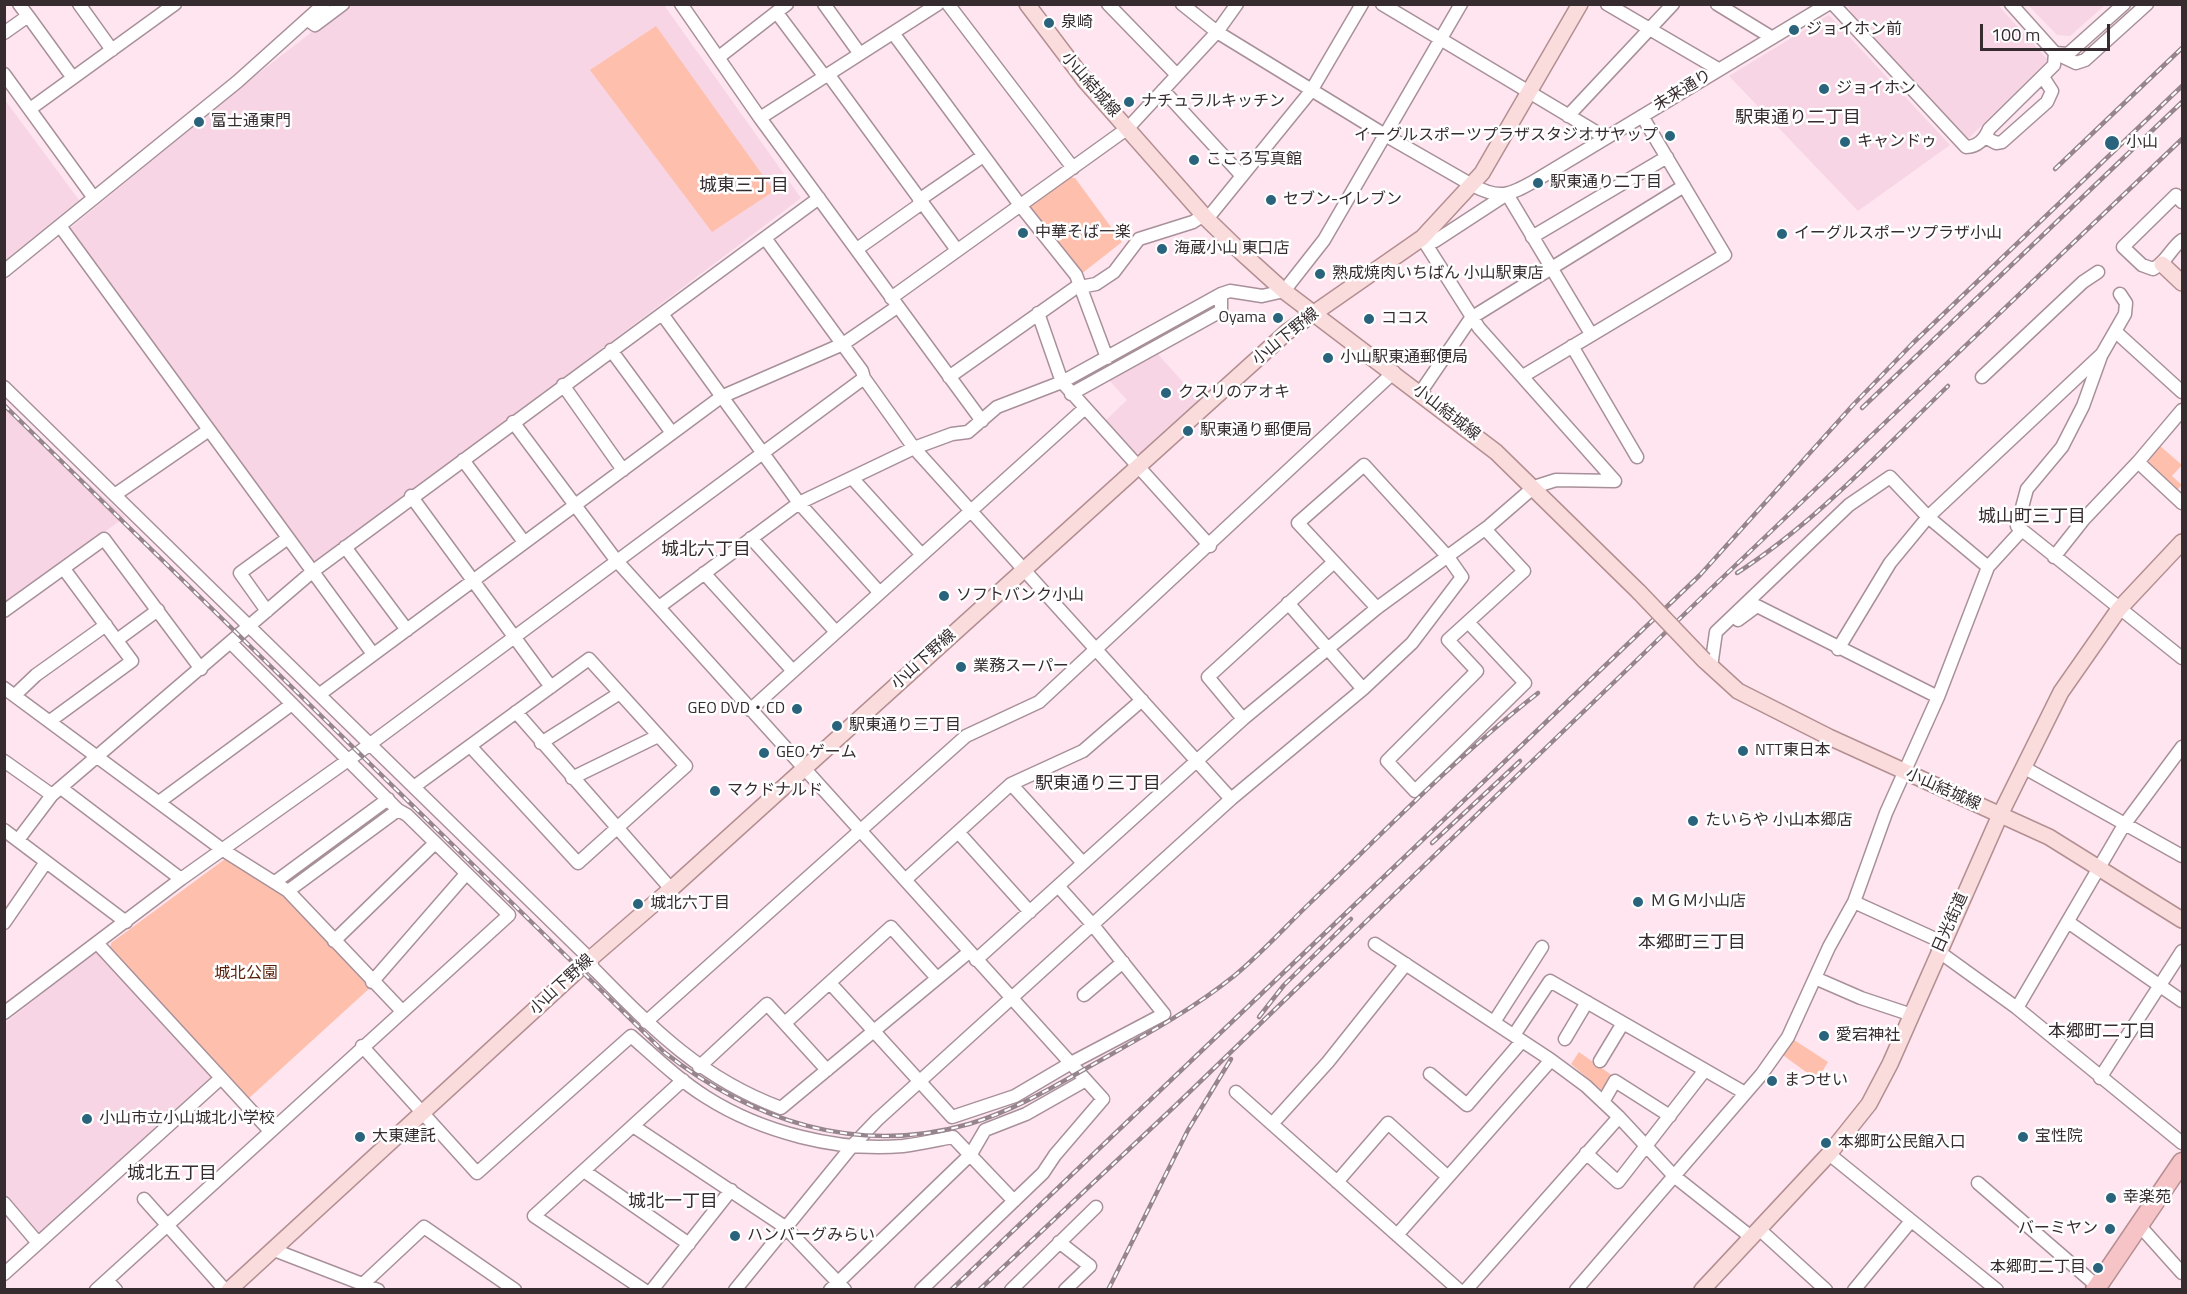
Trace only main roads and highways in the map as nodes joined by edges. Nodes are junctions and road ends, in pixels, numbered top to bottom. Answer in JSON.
{"nodes":[{"id":1,"x":1028,"y":4,"type":"edge"},
{"id":2,"x":1580,"y":4,"type":"edge"},
{"id":3,"x":2165,"y":259,"type":"road end"},
{"id":4,"x":2182,"y":283,"type":"edge"},
{"id":5,"x":1313,"y":313,"type":"junction"},
{"id":6,"x":2182,"y":542,"type":"edge"},
{"id":7,"x":2000,"y":815,"type":"junction"},
{"id":8,"x":2182,"y":920,"type":"edge"},
{"id":9,"x":2182,"y":1162,"type":"edge"},
{"id":10,"x":2096,"y":1288,"type":"edge"},
{"id":11,"x":227,"y":1290,"type":"edge"},
{"id":12,"x":1702,"y":1290,"type":"edge"}],
"edges":[{"from":1,"to":5,"type":"main road","name":"小山結城線"},
{"from":2,"to":5,"type":"main road","name":"小山下野線"},
{"from":3,"to":4,"type":"main road"},
{"from":5,"to":7,"type":"main road","name":"小山結城線","bridge":true},
{"from":5,"to":11,"type":"main road","name":"小山下野線"},
{"from":6,"to":7,"type":"main road","name":"日光街道"},
{"from":7,"to":8,"type":"main road","name":"小山結城線"},
{"from":7,"to":12,"type":"main road","name":"日光街道"},
{"from":9,"to":10,"type":"highway"}]}
